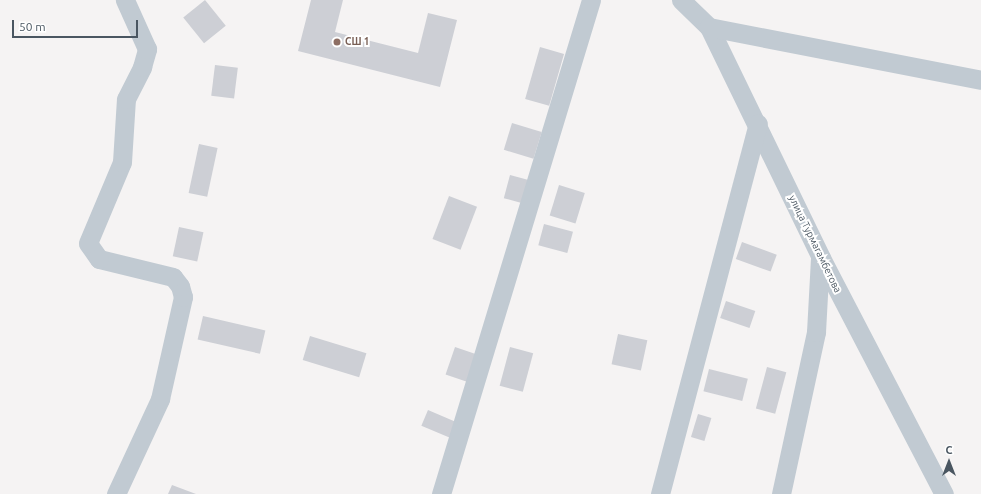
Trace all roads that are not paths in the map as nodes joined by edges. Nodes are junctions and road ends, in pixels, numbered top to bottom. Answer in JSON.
{"nodes":[{"id":1,"x":125,"y":0,"type":"edge"},
{"id":2,"x":591,"y":0,"type":"edge"},
{"id":3,"x":681,"y":0,"type":"edge"},
{"id":4,"x":709,"y":26,"type":"junction"},
{"id":5,"x":981,"y":80,"type":"edge"},
{"id":6,"x":758,"y":124,"type":"junction"},
{"id":7,"x":820,"y":258,"type":"junction"},
{"id":8,"x":116,"y":494,"type":"edge"},
{"id":9,"x":441,"y":494,"type":"edge"},
{"id":10,"x":660,"y":494,"type":"edge"},
{"id":11,"x":781,"y":494,"type":"edge"},
{"id":12,"x":944,"y":494,"type":"edge"}],
"edges":[{"from":1,"to":8,"type":"street"},
{"from":2,"to":9,"type":"street"},
{"from":3,"to":4,"type":"street","name":"улица Турмагамбетова"},
{"from":4,"to":5,"type":"street"},
{"from":4,"to":6,"type":"street","name":"улица Турмагамбетова"},
{"from":6,"to":7,"type":"street","name":"улица Турмагамбетова"},
{"from":6,"to":10,"type":"street"},
{"from":7,"to":11,"type":"street"},
{"from":7,"to":12,"type":"street","name":"улица Турмагамбетова"}]}
